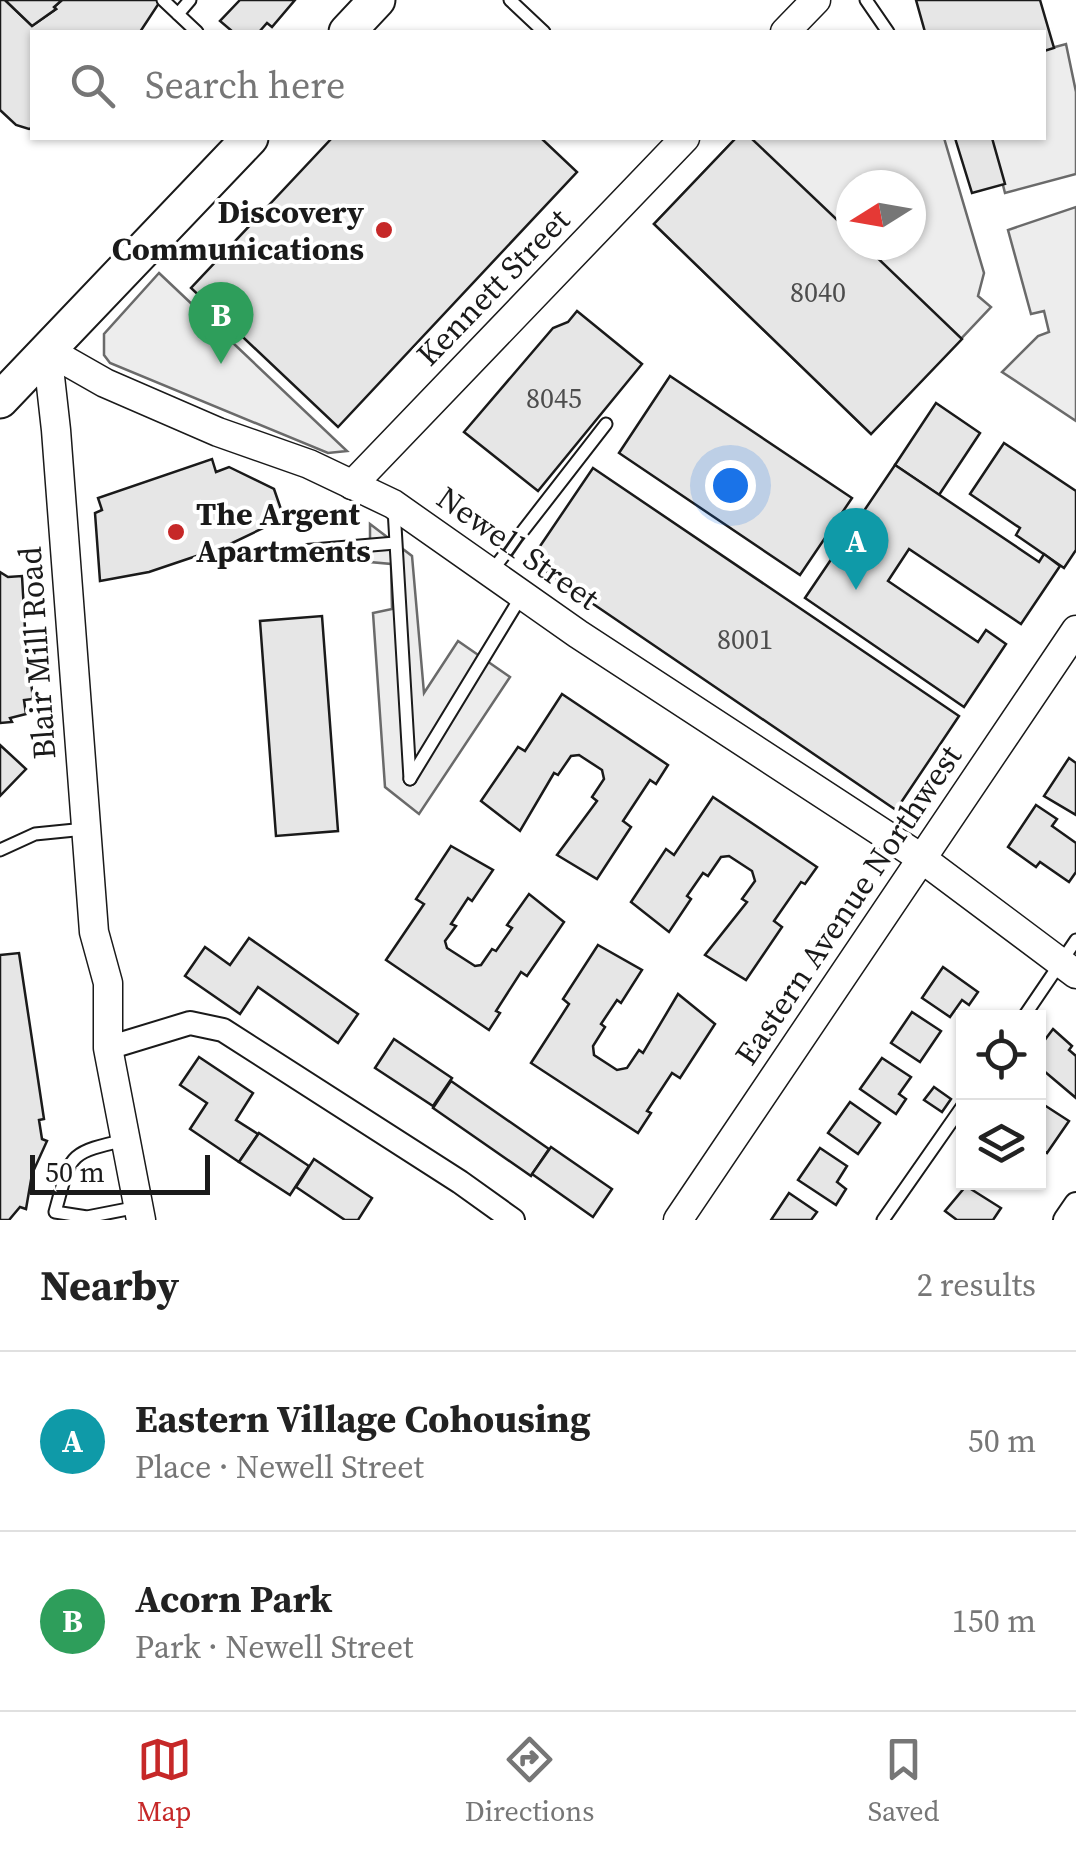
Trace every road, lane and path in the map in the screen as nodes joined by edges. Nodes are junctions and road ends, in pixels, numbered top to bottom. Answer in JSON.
{"nodes":[{"id":1,"x":163,"y":0,"type":"edge"},
{"id":2,"x":190,"y":0,"type":"edge"},
{"id":3,"x":378,"y":0,"type":"edge"},
{"id":4,"x":510,"y":0,"type":"edge"},
{"id":5,"x":816,"y":0,"type":"edge"},
{"id":6,"x":866,"y":0,"type":"edge"},
{"id":7,"x":178,"y":14,"type":"junction"},
{"id":8,"x":195,"y":30,"type":"edge"},
{"id":9,"x":349,"y":30,"type":"edge"},
{"id":10,"x":542,"y":30,"type":"edge"},
{"id":11,"x":787,"y":30,"type":"edge"},
{"id":12,"x":887,"y":30,"type":"edge"},
{"id":13,"x":248,"y":140,"type":"edge"},
{"id":14,"x":683,"y":140,"type":"edge"},
{"id":15,"x":47,"y":350,"type":"junction"},
{"id":16,"x":0,"y":400,"type":"edge"},
{"id":17,"x":606,"y":424,"type":"dead end"},
{"id":18,"x":352,"y":485,"type":"junction"},
{"id":19,"x":393,"y":504,"type":"junction"},
{"id":20,"x":395,"y":544,"type":"junction"},
{"id":21,"x":301,"y":551,"type":"dead end"},
{"id":22,"x":492,"y":572,"type":"junction"},
{"id":23,"x":523,"y":594,"type":"junction"},
{"id":24,"x":1076,"y":630,"type":"edge"},
{"id":25,"x":84,"y":829,"type":"junction"},
{"id":26,"x":0,"y":850,"type":"edge"},
{"id":27,"x":921,"y":858,"type":"junction"},
{"id":28,"x":1071,"y":958,"type":"edge"},
{"id":29,"x":1029,"y":1010,"type":"edge"},
{"id":30,"x":108,"y":1037,"type":"junction"},
{"id":31,"x":956,"y":1116,"type":"edge"},
{"id":32,"x":126,"y":1140,"type":"junction"},
{"id":33,"x":1076,"y":1204,"type":"edge"},
{"id":34,"x":140,"y":1213,"type":"edge"},
{"id":35,"x":53,"y":1216,"type":"edge"},
{"id":36,"x":513,"y":1220,"type":"edge"},
{"id":37,"x":678,"y":1220,"type":"edge"},
{"id":38,"x":884,"y":1220,"type":"edge"},
{"id":39,"x":1065,"y":1220,"type":"edge"}],
"edges":[{"from":1,"to":7,"type":"lane"},
{"from":2,"to":7,"type":"lane"},
{"from":3,"to":9,"type":"main road"},
{"from":4,"to":10,"type":"lane"},
{"from":5,"to":11,"type":"street"},
{"from":6,"to":12,"type":"lane"},
{"from":7,"to":8,"type":"lane"},
{"from":13,"to":15,"type":"main road"},
{"from":14,"to":18,"type":"street","name":"Kennett Street"},
{"from":15,"to":16,"type":"main road"},
{"from":15,"to":18,"type":"street","name":"Newell Street"},
{"from":15,"to":25,"type":"street","name":"Blair Mill Road"},
{"from":17,"to":22,"type":"lane"},
{"from":18,"to":19,"type":"street","name":"Newell Street"},
{"from":19,"to":20,"type":"lane"},
{"from":19,"to":22,"type":"street","name":"Newell Street"},
{"from":20,"to":21,"type":"lane"},
{"from":20,"to":23,"type":"lane"},
{"from":22,"to":23,"type":"street","name":"Newell Street"},
{"from":23,"to":27,"type":"street","name":"Newell Street"},
{"from":24,"to":27,"type":"street","name":"Eastern Avenue Northwest"},
{"from":25,"to":26,"type":"lane"},
{"from":25,"to":30,"type":"street","name":"Blair Mill Road"},
{"from":27,"to":28,"type":"street","name":"Newell Street"},
{"from":27,"to":37,"type":"street","name":"Eastern Avenue Northwest"},
{"from":28,"to":29,"type":"lane"},
{"from":30,"to":32,"type":"street","name":"Blair Mill Road"},
{"from":30,"to":36,"type":"street"},
{"from":31,"to":38,"type":"lane"},
{"from":32,"to":34,"type":"street","name":"Blair Mill Road"},
{"from":32,"to":35,"type":"lane"},
{"from":33,"to":39,"type":"street"},
{"from":34,"to":35,"type":"lane"}]}
